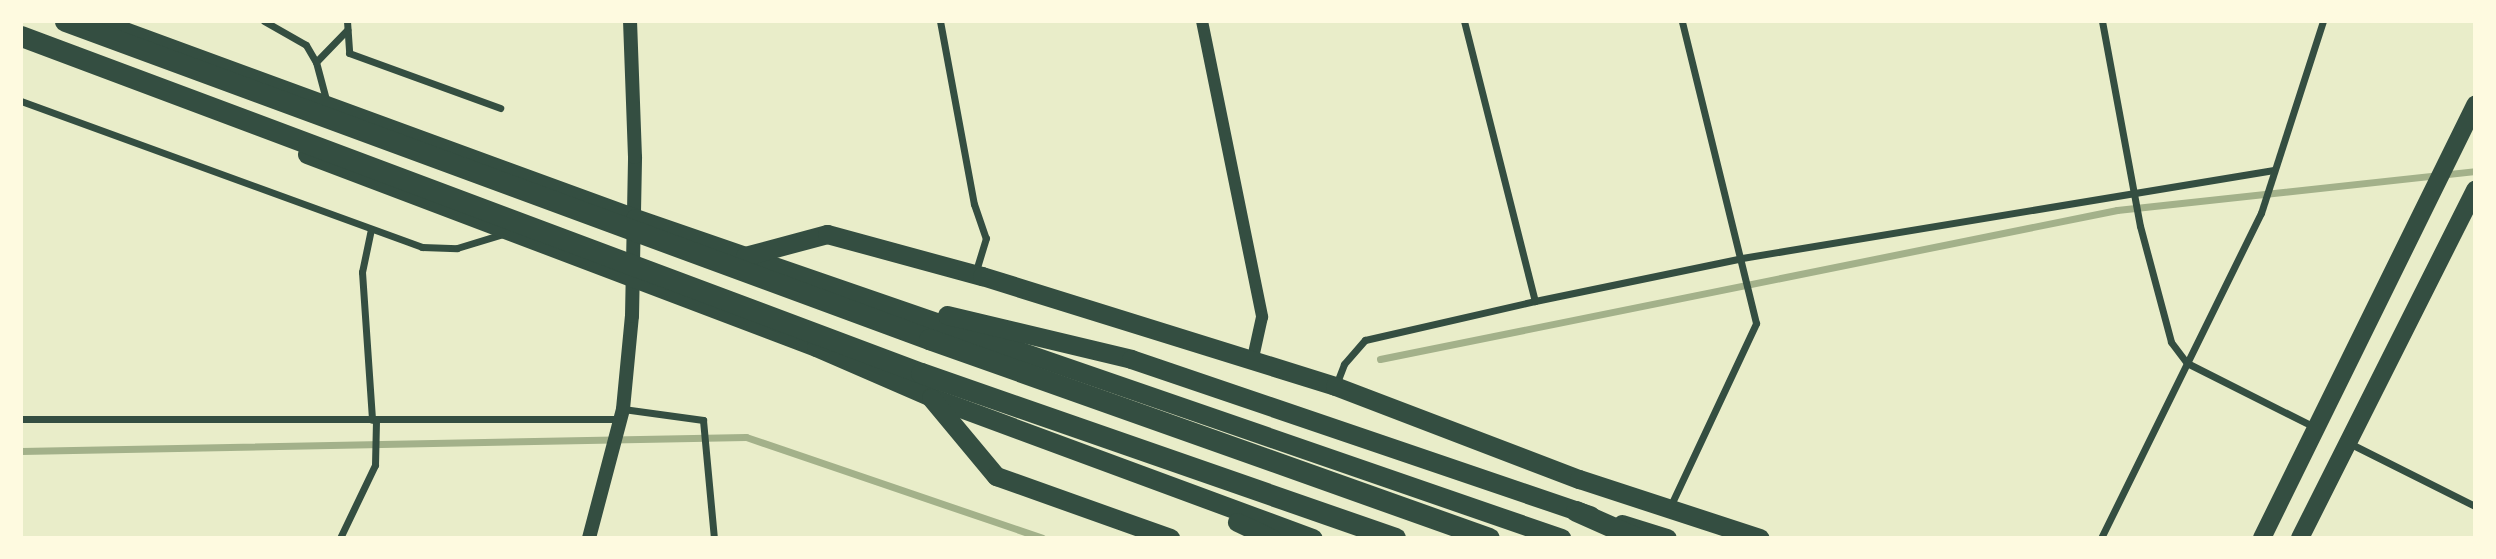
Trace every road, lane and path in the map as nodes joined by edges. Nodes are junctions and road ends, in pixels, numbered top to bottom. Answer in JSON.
{"nodes":[{"id":1,"x":65,"y":21,"type":"edge"},
{"id":2,"x":97,"y":21,"type":"edge"},
{"id":3,"x":264,"y":21,"type":"edge"},
{"id":4,"x":347,"y":21,"type":"edge"},
{"id":5,"x":630,"y":21,"type":"edge"},
{"id":6,"x":940,"y":21,"type":"edge"},
{"id":7,"x":1202,"y":21,"type":"edge"},
{"id":8,"x":1464,"y":21,"type":"edge"},
{"id":9,"x":1682,"y":21,"type":"edge"},
{"id":10,"x":2102,"y":21,"type":"edge"},
{"id":11,"x":2330,"y":21,"type":"edge"},
{"id":12,"x":2323,"y":24,"type":"edge"},
{"id":13,"x":347,"y":30,"type":"junction"},
{"id":14,"x":21,"y":36,"type":"edge"},
{"id":15,"x":21,"y":44,"type":"edge"},
{"id":16,"x":316,"y":62,"type":"junction"},
{"id":17,"x":21,"y":101,"type":"edge"},
{"id":18,"x":2475,"y":104,"type":"edge"},
{"id":19,"x":327,"y":105,"type":"junction"},
{"id":20,"x":500,"y":108,"type":"dead end"},
{"id":21,"x":2274,"y":170,"type":"junction"},
{"id":22,"x":2475,"y":190,"type":"edge"},
{"id":23,"x":2134,"y":194,"type":"junction"},
{"id":24,"x":635,"y":218,"type":"junction"},
{"id":25,"x":371,"y":229,"type":"junction"},
{"id":26,"x":510,"y":232,"type":"junction"},
{"id":27,"x":745,"y":256,"type":"junction"},
{"id":28,"x":1742,"y":258,"type":"junction"},
{"id":29,"x":974,"y":274,"type":"junction"},
{"id":30,"x":634,"y":279,"type":"junction"},
{"id":31,"x":834,"y":287,"type":"junction"},
{"id":32,"x":1535,"y":301,"type":"junction"},
{"id":33,"x":1253,"y":358,"type":"junction"},
{"id":34,"x":2187,"y":363,"type":"junction"},
{"id":35,"x":1335,"y":386,"type":"junction"},
{"id":36,"x":931,"y":397,"type":"junction"},
{"id":37,"x":622,"y":414,"type":"junction"},
{"id":38,"x":21,"y":419,"type":"edge"},
{"id":39,"x":374,"y":420,"type":"junction"},
{"id":40,"x":2317,"y":429,"type":"junction"},
{"id":41,"x":2348,"y":443,"type":"junction"},
{"id":42,"x":1142,"y":475,"type":"junction"},
{"id":43,"x":2475,"y":506,"type":"edge"},
{"id":44,"x":1669,"y":508,"type":"junction"},
{"id":45,"x":1576,"y":511,"type":"junction"},
{"id":46,"x":340,"y":538,"type":"edge"},
{"id":47,"x":589,"y":538,"type":"edge"},
{"id":48,"x":714,"y":538,"type":"edge"},
{"id":49,"x":1170,"y":538,"type":"edge"},
{"id":50,"x":1272,"y":538,"type":"edge"},
{"id":51,"x":1314,"y":538,"type":"edge"},
{"id":52,"x":1395,"y":538,"type":"edge"},
{"id":53,"x":1489,"y":538,"type":"edge"},
{"id":54,"x":1561,"y":538,"type":"edge"},
{"id":55,"x":1637,"y":538,"type":"edge"},
{"id":56,"x":1667,"y":538,"type":"edge"},
{"id":57,"x":1760,"y":538,"type":"edge"},
{"id":58,"x":2101,"y":538,"type":"edge"},
{"id":59,"x":2262,"y":538,"type":"edge"},
{"id":60,"x":2300,"y":538,"type":"edge"}],
"edges":[{"from":1,"to":53,"type":"highway"},
{"from":2,"to":19,"type":"highway"},
{"from":3,"to":16,"type":"street"},
{"from":4,"to":13,"type":"street"},
{"from":5,"to":24,"type":"main road"},
{"from":6,"to":29,"type":"street"},
{"from":7,"to":33,"type":"street"},
{"from":8,"to":32,"type":"street"},
{"from":9,"to":28,"type":"street"},
{"from":10,"to":23,"type":"street"},
{"from":11,"to":12,"type":"street"},
{"from":12,"to":21,"type":"street"},
{"from":13,"to":16,"type":"street"},
{"from":13,"to":20,"type":"street"},
{"from":14,"to":52,"type":"highway"},
{"from":15,"to":26,"type":"highway"},
{"from":16,"to":19,"type":"street"},
{"from":17,"to":25,"type":"street"},
{"from":18,"to":40,"type":"main road"},
{"from":19,"to":24,"type":"highway"},
{"from":21,"to":23,"type":"street"},
{"from":21,"to":34,"type":"street"},
{"from":22,"to":41,"type":"main road"},
{"from":23,"to":28,"type":"street"},
{"from":23,"to":34,"type":"street"},
{"from":24,"to":27,"type":"highway"},
{"from":24,"to":30,"type":"main road"},
{"from":25,"to":26,"type":"street"},
{"from":25,"to":39,"type":"street"},
{"from":26,"to":30,"type":"highway"},
{"from":27,"to":29,"type":"highway"},
{"from":27,"to":31,"type":"highway"},
{"from":28,"to":32,"type":"street"},
{"from":28,"to":44,"type":"street"},
{"from":29,"to":33,"type":"highway"},
{"from":30,"to":36,"type":"highway"},
{"from":30,"to":37,"type":"main road"},
{"from":31,"to":45,"type":"highway"},
{"from":31,"to":54,"type":"highway"},
{"from":32,"to":35,"type":"street"},
{"from":33,"to":35,"type":"highway"},
{"from":34,"to":40,"type":"street"},
{"from":34,"to":58,"type":"street"},
{"from":35,"to":44,"type":"highway"},
{"from":36,"to":42,"type":"highway"},
{"from":36,"to":49,"type":"highway"},
{"from":37,"to":39,"type":"street"},
{"from":37,"to":47,"type":"main road"},
{"from":37,"to":48,"type":"street"},
{"from":38,"to":39,"type":"street"},
{"from":39,"to":46,"type":"street"},
{"from":40,"to":59,"type":"main road"},
{"from":41,"to":43,"type":"street"},
{"from":41,"to":60,"type":"main road"},
{"from":42,"to":50,"type":"highway"},
{"from":42,"to":51,"type":"highway"},
{"from":44,"to":57,"type":"highway"},
{"from":45,"to":55,"type":"highway"},
{"from":45,"to":56,"type":"highway"}]}
